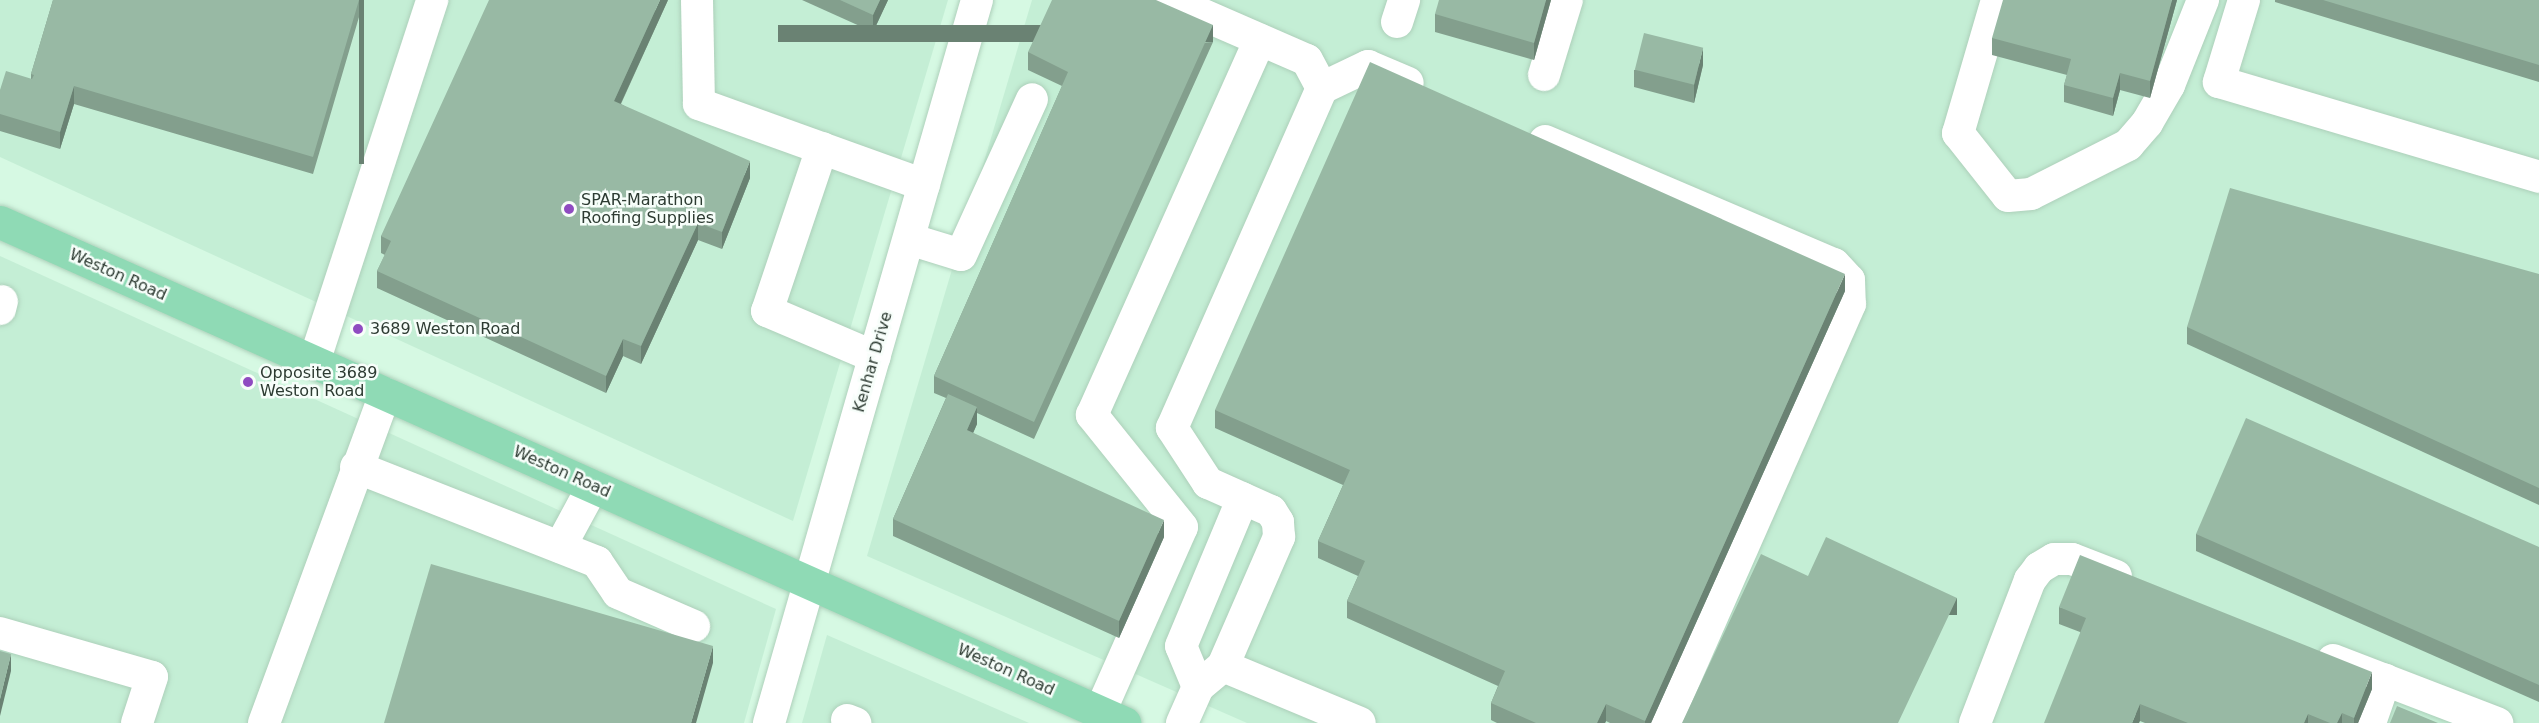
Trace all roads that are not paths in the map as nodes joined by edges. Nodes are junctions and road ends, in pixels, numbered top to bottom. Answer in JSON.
{"nodes":[{"id":1,"x":432,"y":0,"type":"edge"},
{"id":2,"x":697,"y":0,"type":"edge"},
{"id":3,"x":977,"y":0,"type":"edge"},
{"id":4,"x":1169,"y":0,"type":"edge"},
{"id":5,"x":1567,"y":0,"type":"edge"},
{"id":6,"x":1997,"y":0,"type":"edge"},
{"id":7,"x":2203,"y":0,"type":"edge"},
{"id":8,"x":2244,"y":0,"type":"edge"},
{"id":9,"x":1260,"y":39,"type":"junction"},
{"id":10,"x":1544,"y":75,"type":"dead end"},
{"id":11,"x":1322,"y":88,"type":"junction"},
{"id":12,"x":1433,"y":93,"type":"edge"},
{"id":13,"x":1032,"y":99,"type":"dead end"},
{"id":14,"x":1520,"y":130,"type":"edge"},
{"id":15,"x":822,"y":148,"type":"junction"},
{"id":16,"x":2539,"y":177,"type":"edge"},
{"id":17,"x":924,"y":185,"type":"junction"},
{"id":18,"x":0,"y":222,"type":"edge"},
{"id":19,"x":909,"y":239,"type":"junction"},
{"id":20,"x":875,"y":357,"type":"junction"},
{"id":21,"x":314,"y":362,"type":"junction"},
{"id":22,"x":385,"y":394,"type":"junction"},
{"id":23,"x":356,"y":467,"type":"junction"},
{"id":24,"x":593,"y":486,"type":"junction"},
{"id":25,"x":1243,"y":498,"type":"junction"},
{"id":26,"x":560,"y":547,"type":"junction"},
{"id":27,"x":810,"y":583,"type":"junction"},
{"id":28,"x":2147,"y":588,"type":"edge"},
{"id":29,"x":694,"y":626,"type":"dead end"},
{"id":30,"x":0,"y":633,"type":"edge"},
{"id":31,"x":2310,"y":651,"type":"edge"},
{"id":32,"x":1223,"y":666,"type":"junction"},
{"id":33,"x":2385,"y":680,"type":"junction"},
{"id":34,"x":1198,"y":687,"type":"junction"},
{"id":35,"x":1112,"y":718,"type":"edge"},
{"id":36,"x":137,"y":723,"type":"edge"},
{"id":37,"x":264,"y":723,"type":"edge"},
{"id":38,"x":769,"y":723,"type":"edge"},
{"id":39,"x":1182,"y":723,"type":"edge"},
{"id":40,"x":1360,"y":723,"type":"edge"},
{"id":41,"x":1665,"y":723,"type":"edge"},
{"id":42,"x":1975,"y":723,"type":"edge"},
{"id":43,"x":2370,"y":723,"type":"edge"},
{"id":44,"x":2497,"y":723,"type":"edge"}],
"edges":[{"from":1,"to":21,"type":"street"},
{"from":2,"to":15,"type":"street"},
{"from":3,"to":17,"type":"street","name":"Kenhar Drive"},
{"from":4,"to":9,"type":"street"},
{"from":5,"to":10,"type":"street"},
{"from":6,"to":7,"type":"street"},
{"from":8,"to":16,"type":"street"},
{"from":9,"to":11,"type":"street"},
{"from":9,"to":35,"type":"street"},
{"from":11,"to":12,"type":"street"},
{"from":11,"to":25,"type":"street"},
{"from":13,"to":19,"type":"street"},
{"from":14,"to":41,"type":"street"},
{"from":15,"to":17,"type":"street"},
{"from":15,"to":20,"type":"street"},
{"from":17,"to":19,"type":"street","name":"Kenhar Drive"},
{"from":18,"to":21,"type":"main road","name":"Weston Road"},
{"from":19,"to":20,"type":"street","name":"Kenhar Drive"},
{"from":20,"to":27,"type":"street","name":"Kenhar Drive"},
{"from":21,"to":22,"type":"main road","name":"Weston Road"},
{"from":22,"to":23,"type":"street"},
{"from":22,"to":24,"type":"main road","name":"Weston Road"},
{"from":23,"to":26,"type":"street"},
{"from":23,"to":37,"type":"street"},
{"from":24,"to":26,"type":"street"},
{"from":24,"to":27,"type":"main road","name":"Weston Road"},
{"from":25,"to":32,"type":"street"},
{"from":25,"to":34,"type":"street"},
{"from":26,"to":29,"type":"street"},
{"from":27,"to":35,"type":"main road","name":"Weston Road"},
{"from":27,"to":38,"type":"street","name":"Kenhar Drive"},
{"from":28,"to":42,"type":"street"},
{"from":30,"to":36,"type":"street"},
{"from":31,"to":33,"type":"street"},
{"from":32,"to":34,"type":"street"},
{"from":32,"to":40,"type":"street"},
{"from":33,"to":43,"type":"street"},
{"from":33,"to":44,"type":"street"},
{"from":34,"to":39,"type":"street"}]}
